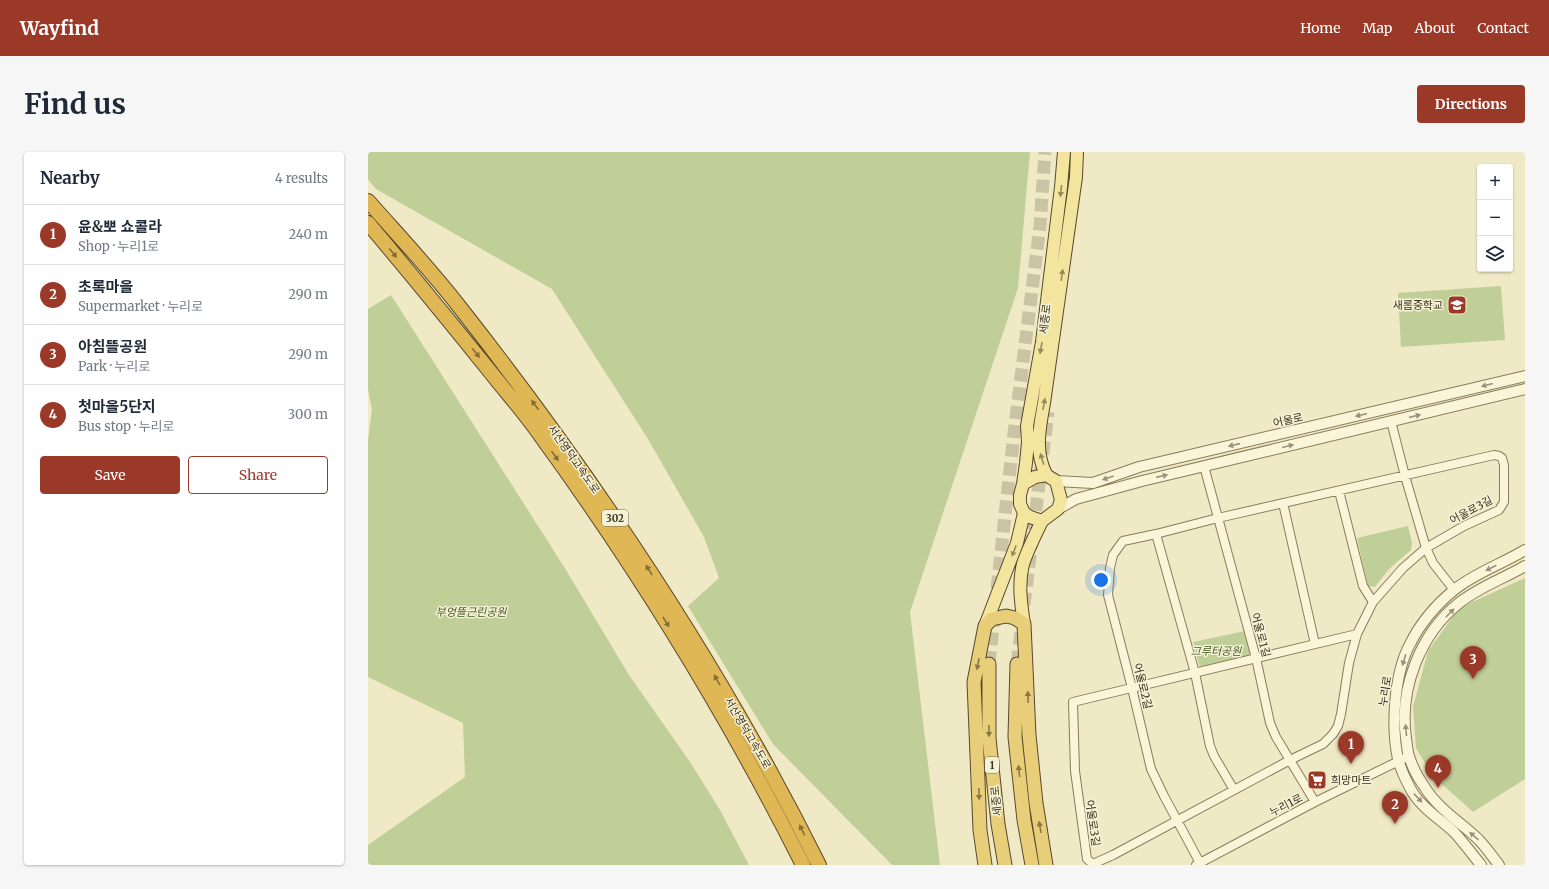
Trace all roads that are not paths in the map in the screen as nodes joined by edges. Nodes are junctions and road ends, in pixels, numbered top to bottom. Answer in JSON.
{"nodes":[{"id":1,"x":1064,"y":152,"type":"edge"},
{"id":2,"x":1077,"y":152,"type":"edge"},
{"id":3,"x":368,"y":201,"type":"edge"},
{"id":4,"x":368,"y":223,"type":"edge"},
{"id":5,"x":1525,"y":376,"type":"edge"},
{"id":6,"x":1525,"y":389,"type":"edge"},
{"id":7,"x":1391,"y":421,"type":"junction"},
{"id":8,"x":1204,"y":466,"type":"junction"},
{"id":9,"x":1405,"y":476,"type":"junction"},
{"id":10,"x":1051,"y":478,"type":"junction"},
{"id":11,"x":1023,"y":484,"type":"junction"},
{"id":12,"x":1339,"y":490,"type":"junction"},
{"id":13,"x":1283,"y":503,"type":"junction"},
{"id":14,"x":1058,"y":509,"type":"junction"},
{"id":15,"x":1024,"y":513,"type":"junction"},
{"id":16,"x":1218,"y":518,"type":"junction"},
{"id":17,"x":1042,"y":521,"type":"junction"},
{"id":18,"x":1156,"y":534,"type":"junction"},
{"id":19,"x":1426,"y":548,"type":"junction"},
{"id":20,"x":1525,"y":550,"type":"edge"},
{"id":21,"x":1525,"y":566,"type":"edge"},
{"id":22,"x":1454,"y":590,"type":"junction"},
{"id":23,"x":1373,"y":602,"type":"junction"},
{"id":24,"x":1024,"y":624,"type":"junction"},
{"id":25,"x":985,"y":626,"type":"junction"},
{"id":26,"x":1357,"y":634,"type":"junction"},
{"id":27,"x":1315,"y":644,"type":"junction"},
{"id":28,"x":1256,"y":658,"type":"junction"},
{"id":29,"x":989,"y":664,"type":"tunnel mouth"},
{"id":30,"x":1017,"y":664,"type":"tunnel mouth"},
{"id":31,"x":1195,"y":673,"type":"junction"},
{"id":32,"x":1132,"y":688,"type":"junction"},
{"id":33,"x":1409,"y":756,"type":"junction"},
{"id":34,"x":1290,"y":760,"type":"junction"},
{"id":35,"x":1398,"y":760,"type":"junction"},
{"id":36,"x":1234,"y":790,"type":"junction"},
{"id":37,"x":1315,"y":802,"type":"junction"},
{"id":38,"x":1177,"y":821,"type":"junction"},
{"id":39,"x":1198,"y":864,"type":"edge"},
{"id":40,"x":803,"y":865,"type":"edge"},
{"id":41,"x":819,"y":865,"type":"edge"},
{"id":42,"x":985,"y":865,"type":"edge"},
{"id":43,"x":1006,"y":865,"type":"edge"},
{"id":44,"x":1032,"y":865,"type":"edge"},
{"id":45,"x":1046,"y":865,"type":"edge"},
{"id":46,"x":1481,"y":865,"type":"edge"},
{"id":47,"x":1499,"y":865,"type":"edge"}],
"edges":[{"from":1,"to":11,"type":"main road","name":"세종로","one_way":true},
{"from":10,"to":2,"type":"main road","name":"세종로","one_way":true},
{"from":41,"to":3,"type":"highway","name":"서산영덕고속도로","number":"302","one_way":true},
{"from":4,"to":40,"type":"highway","name":"서산영덕고속도로","number":"302","one_way":true},
{"from":5,"to":10,"type":"street","name":"어울로","one_way":true},
{"from":7,"to":6,"type":"street","one_way":true},
{"from":8,"to":7,"type":"street","one_way":true},
{"from":7,"to":9,"type":"street"},
{"from":14,"to":8,"type":"street","one_way":true},
{"from":8,"to":16,"type":"street","name":"어울로1길"},
{"from":9,"to":12,"type":"street","name":"어울로3길"},
{"from":9,"to":19,"type":"street"},
{"from":9,"to":19,"type":"street","name":"어울로3길"},
{"from":10,"to":11,"type":"main road"},
{"from":10,"to":14,"type":"main road","name":"세종로"},
{"from":11,"to":15,"type":"main road","name":"세종로"},
{"from":12,"to":13,"type":"street","name":"어울로3길"},
{"from":12,"to":23,"type":"street"},
{"from":13,"to":16,"type":"street","name":"어울로3길"},
{"from":13,"to":27,"type":"street"},
{"from":14,"to":17,"type":"main road"},
{"from":15,"to":17,"type":"main road"},
{"from":15,"to":25,"type":"main road","name":"세종로","one_way":true},
{"from":16,"to":18,"type":"street","name":"어울로2길"},
{"from":16,"to":28,"type":"street","name":"어울로1길"},
{"from":17,"to":24,"type":"main road"},
{"from":18,"to":31,"type":"street"},
{"from":18,"to":32,"type":"street","name":"어울로2길"},
{"from":19,"to":22,"type":"street"},
{"from":19,"to":23,"type":"street","name":"어울로3길"},
{"from":20,"to":22,"type":"street","name":"누리로","one_way":true},
{"from":33,"to":21,"type":"street","name":"누리로","one_way":true},
{"from":22,"to":35,"type":"street","name":"누리로","one_way":true},
{"from":23,"to":26,"type":"street","name":"어울로3길"},
{"from":24,"to":25,"type":"highway"},
{"from":45,"to":24,"type":"highway","one_way":true},
{"from":25,"to":42,"type":"highway","one_way":true},
{"from":26,"to":27,"type":"street","name":"어울로3길"},
{"from":26,"to":34,"type":"street","name":"어울로3길"},
{"from":27,"to":28,"type":"street","name":"어울로3길"},
{"from":28,"to":31,"type":"street","name":"어울로3길"},
{"from":28,"to":34,"type":"street","name":"어울로1길"},
{"from":29,"to":43,"type":"highway","name":"세종로","number":"1","one_way":true},
{"from":44,"to":30,"type":"highway","one_way":true},
{"from":31,"to":32,"type":"street","name":"어울로3길"},
{"from":31,"to":36,"type":"street"},
{"from":32,"to":38,"type":"street","name":"어울로2길"},
{"from":32,"to":38,"type":"street","name":"어울로3길"},
{"from":33,"to":35,"type":"street","name":"누리1로"},
{"from":47,"to":33,"type":"street","name":"누리로","one_way":true},
{"from":34,"to":36,"type":"street","name":"어울로3길"},
{"from":34,"to":37,"type":"street","name":"어울로1길"},
{"from":35,"to":37,"type":"street","name":"누리1로"},
{"from":35,"to":46,"type":"street","name":"누리로","one_way":true},
{"from":36,"to":38,"type":"street","name":"어울로3길"},
{"from":37,"to":39,"type":"street","name":"누리1로"},
{"from":38,"to":39,"type":"street","name":"어울로2길"}]}
